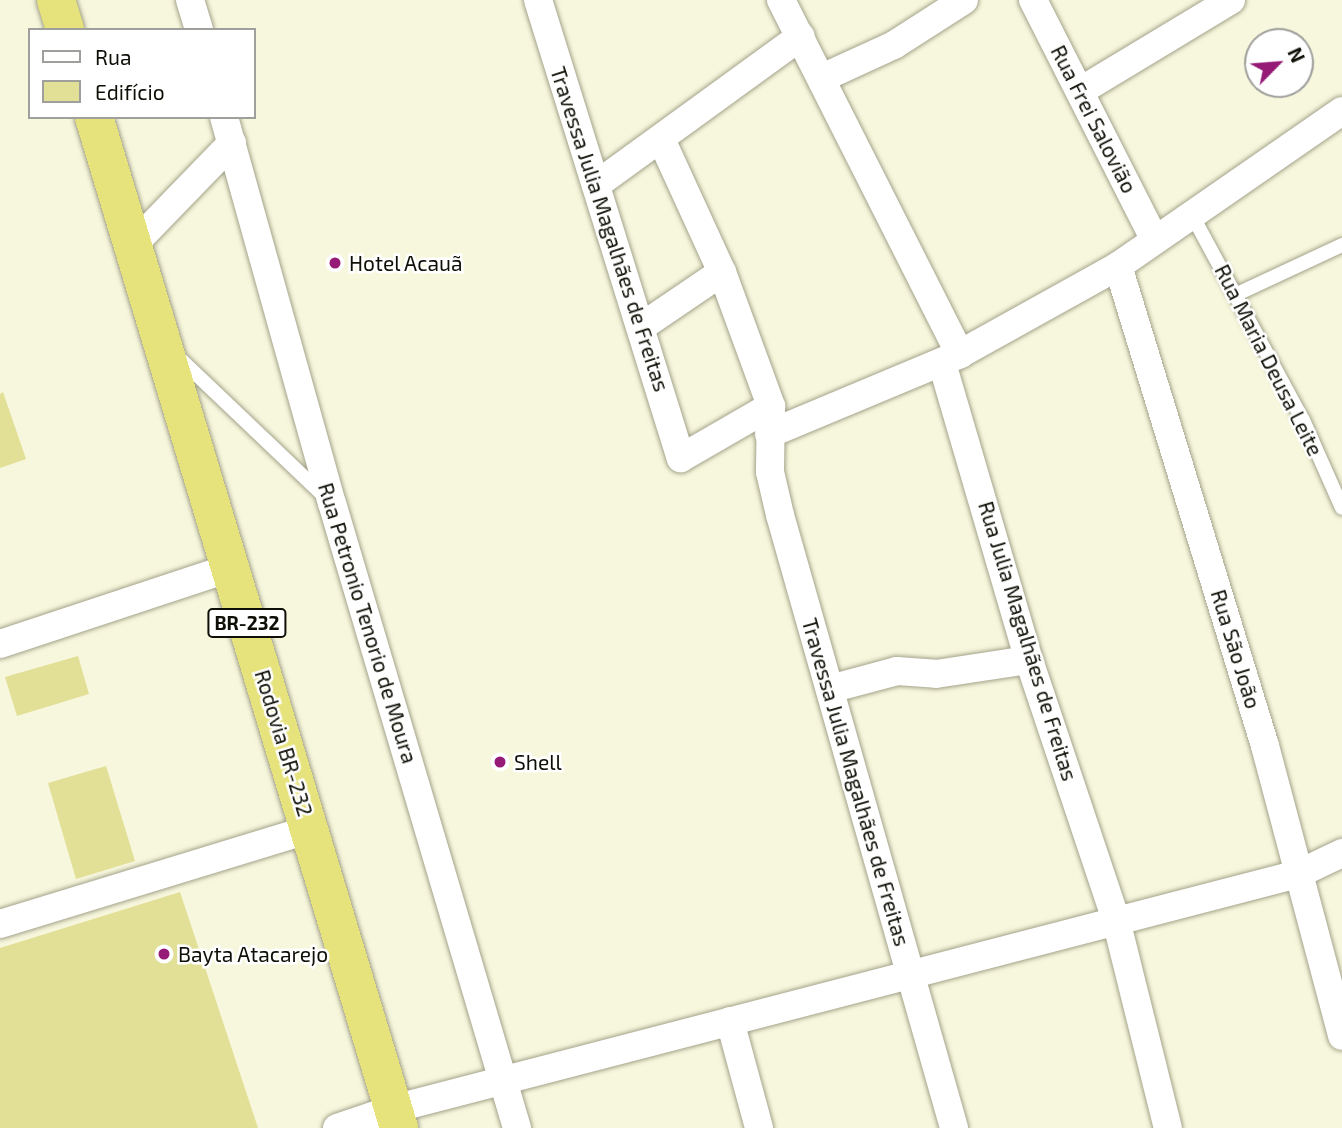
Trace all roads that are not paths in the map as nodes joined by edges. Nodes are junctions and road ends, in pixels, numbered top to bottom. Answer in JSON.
{"nodes":[{"id":1,"x":56,"y":0,"type":"edge"},
{"id":2,"x":190,"y":0,"type":"edge"},
{"id":3,"x":538,"y":0,"type":"edge"},
{"id":4,"x":781,"y":0,"type":"edge"},
{"id":5,"x":964,"y":0,"type":"edge"},
{"id":6,"x":1032,"y":0,"type":"edge"},
{"id":7,"x":1231,"y":0,"type":"edge"},
{"id":8,"x":1189,"y":11,"type":"edge"},
{"id":9,"x":64,"y":28,"type":"edge"},
{"id":10,"x":198,"y":28,"type":"edge"},
{"id":11,"x":801,"y":36,"type":"junction"},
{"id":12,"x":822,"y":78,"type":"junction"},
{"id":13,"x":1082,"y":90,"type":"junction"},
{"id":14,"x":1342,"y":111,"type":"edge"},
{"id":15,"x":95,"y":119,"type":"edge"},
{"id":16,"x":228,"y":130,"type":"edge"},
{"id":17,"x":661,"y":139,"type":"junction"},
{"id":18,"x":596,"y":185,"type":"junction"},
{"id":19,"x":1192,"y":215,"type":"junction"},
{"id":20,"x":1154,"y":239,"type":"junction"},
{"id":21,"x":134,"y":244,"type":"junction"},
{"id":22,"x":1342,"y":245,"type":"edge"},
{"id":23,"x":1118,"y":266,"type":"junction"},
{"id":24,"x":722,"y":272,"type":"junction"},
{"id":25,"x":1237,"y":294,"type":"junction"},
{"id":26,"x":642,"y":327,"type":"junction"},
{"id":27,"x":165,"y":344,"type":"junction"},
{"id":28,"x":951,"y":358,"type":"junction"},
{"id":29,"x":771,"y":406,"type":"junction"},
{"id":30,"x":769,"y":435,"type":"junction"},
{"id":31,"x":332,"y":503,"type":"junction"},
{"id":32,"x":1342,"y":508,"type":"edge"},
{"id":33,"x":230,"y":568,"type":"junction"},
{"id":34,"x":0,"y":644,"type":"edge"},
{"id":35,"x":1029,"y":660,"type":"junction"},
{"id":36,"x":830,"y":689,"type":"junction"},
{"id":37,"x":311,"y":829,"type":"junction"},
{"id":38,"x":1342,"y":853,"type":"edge"},
{"id":39,"x":1298,"y":874,"type":"junction"},
{"id":40,"x":1116,"y":920,"type":"junction"},
{"id":41,"x":0,"y":924,"type":"edge"},
{"id":42,"x":910,"y":975,"type":"junction"},
{"id":43,"x":730,"y":1021,"type":"junction"},
{"id":44,"x":1342,"y":1035,"type":"edge"},
{"id":45,"x":505,"y":1081,"type":"junction"},
{"id":46,"x":396,"y":1119,"type":"edge"},
{"id":47,"x":337,"y":1128,"type":"edge"},
{"id":48,"x":517,"y":1128,"type":"edge"},
{"id":49,"x":759,"y":1128,"type":"edge"},
{"id":50,"x":954,"y":1128,"type":"edge"},
{"id":51,"x":1168,"y":1128,"type":"edge"}],
"edges":[{"from":1,"to":9,"type":"highway"},
{"from":2,"to":10,"type":"street"},
{"from":3,"to":18,"type":"street","name":"Travessa Julia Magalhães de Freitas"},
{"from":4,"to":11,"type":"street","name":"Rua Julia Magalhães de Freitas"},
{"from":5,"to":12,"type":"street"},
{"from":6,"to":13,"type":"street","name":"Rua Frei Salovião"},
{"from":7,"to":8,"type":"street"},
{"from":8,"to":13,"type":"street"},
{"from":11,"to":12,"type":"street","name":"Rua Julia Magalhães de Freitas"},
{"from":11,"to":17,"type":"street"},
{"from":12,"to":28,"type":"street","name":"Rua Julia Magalhães de Freitas"},
{"from":13,"to":20,"type":"street","name":"Rua Frei Salovião"},
{"from":14,"to":19,"type":"street"},
{"from":15,"to":21,"type":"highway","name":"Rodovia BR-232","number":"BR-232"},
{"from":16,"to":21,"type":"street"},
{"from":16,"to":31,"type":"street","name":"Rua Petronio Tenorio de Moura"},
{"from":17,"to":18,"type":"street"},
{"from":17,"to":24,"type":"street"},
{"from":18,"to":26,"type":"street","name":"Travessa Julia Magalhães de Freitas"},
{"from":19,"to":20,"type":"street"},
{"from":19,"to":25,"type":"lane","name":"Rua Maria Deusa Leite"},
{"from":20,"to":23,"type":"street"},
{"from":21,"to":27,"type":"highway","name":"Rodovia BR-232","number":"BR-232"},
{"from":22,"to":25,"type":"lane"},
{"from":23,"to":28,"type":"street"},
{"from":23,"to":39,"type":"street","name":"Rua São João"},
{"from":24,"to":26,"type":"street"},
{"from":24,"to":29,"type":"street"},
{"from":25,"to":32,"type":"lane","name":"Rua Maria Deusa Leite"},
{"from":26,"to":29,"type":"street","name":"Travessa Julia Magalhães de Freitas"},
{"from":27,"to":31,"type":"lane"},
{"from":27,"to":33,"type":"highway","name":"Rodovia BR-232","number":"BR-232"},
{"from":28,"to":30,"type":"street"},
{"from":28,"to":35,"type":"street","name":"Rua Julia Magalhães de Freitas"},
{"from":29,"to":30,"type":"street","name":"Travessa Julia Magalhães de Freitas"},
{"from":30,"to":36,"type":"street","name":"Travessa Julia Magalhães de Freitas"},
{"from":31,"to":45,"type":"street","name":"Rua Petronio Tenorio de Moura"},
{"from":33,"to":34,"type":"street"},
{"from":33,"to":37,"type":"highway","name":"Rodovia BR-232","number":"BR-232"},
{"from":35,"to":36,"type":"street"},
{"from":35,"to":40,"type":"street","name":"Rua Julia Magalhães de Freitas"},
{"from":36,"to":42,"type":"street","name":"Travessa Julia Magalhães de Freitas"},
{"from":37,"to":41,"type":"street"},
{"from":37,"to":46,"type":"highway","name":"Rodovia BR-232","number":"BR-232"},
{"from":38,"to":39,"type":"street"},
{"from":39,"to":40,"type":"street"},
{"from":39,"to":44,"type":"street","name":"Rua São João"},
{"from":40,"to":42,"type":"street"},
{"from":40,"to":51,"type":"street","name":"Rua Julia Magalhães de Freitas"},
{"from":42,"to":43,"type":"street"},
{"from":42,"to":50,"type":"street","name":"Travessa Julia Magalhães de Freitas"},
{"from":43,"to":45,"type":"street"},
{"from":43,"to":49,"type":"street"},
{"from":45,"to":46,"type":"street"},
{"from":45,"to":48,"type":"street","name":"Rua Petronio Tenorio de Moura"},
{"from":46,"to":47,"type":"street"}]}
